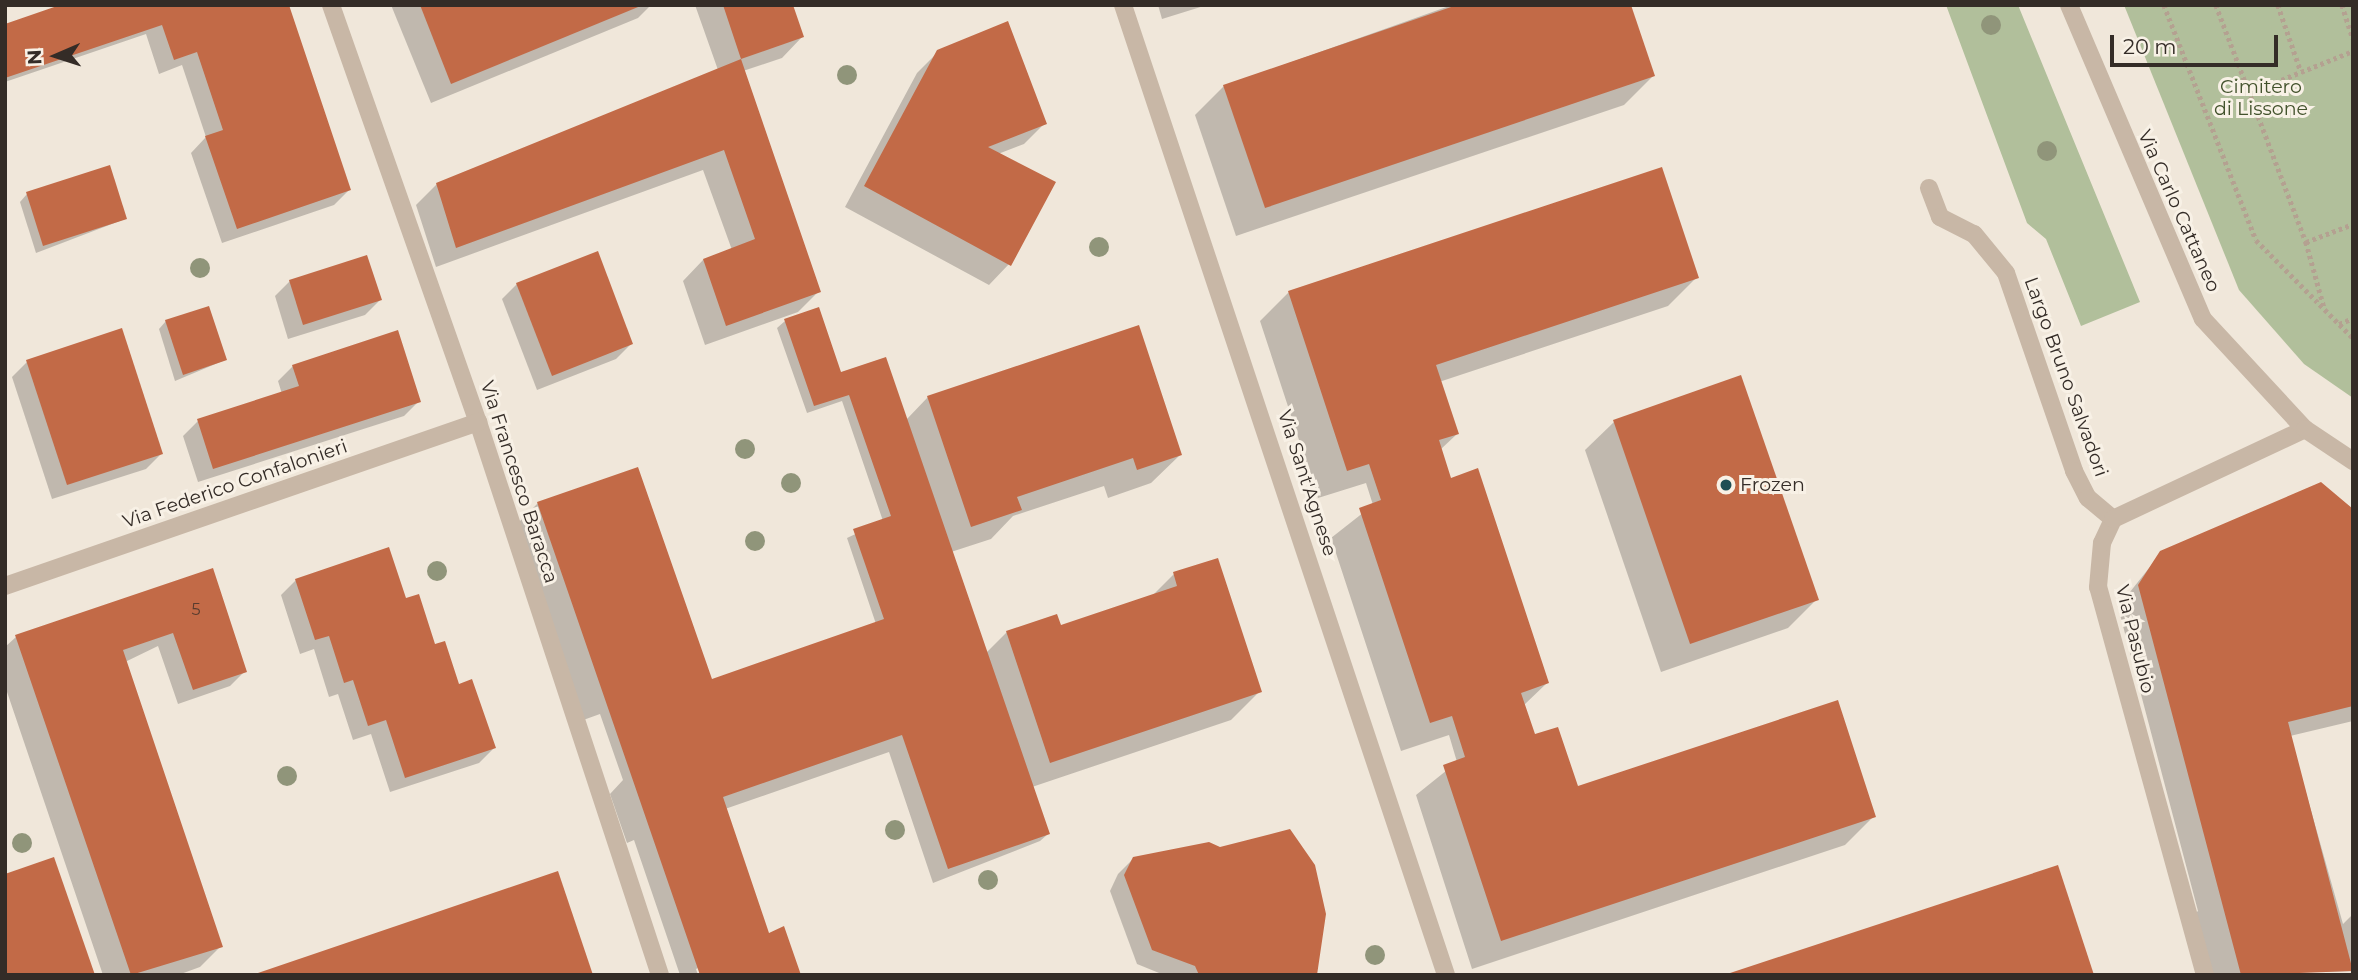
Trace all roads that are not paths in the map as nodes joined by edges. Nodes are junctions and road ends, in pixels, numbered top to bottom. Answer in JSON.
{"nodes":[{"id":1,"x":331,"y":5,"type":"edge"},
{"id":2,"x":1123,"y":5,"type":"edge"},
{"id":3,"x":2069,"y":5,"type":"edge"},
{"id":4,"x":1929,"y":188,"type":"dead end"},
{"id":5,"x":478,"y":422,"type":"junction"},
{"id":6,"x":2305,"y":429,"type":"junction"},
{"id":7,"x":2353,"y":461,"type":"edge"},
{"id":8,"x":2113,"y":519,"type":"junction"},
{"id":9,"x":5,"y":586,"type":"edge"},
{"id":10,"x":660,"y":975,"type":"edge"},
{"id":11,"x":1446,"y":975,"type":"edge"},
{"id":12,"x":2205,"y":975,"type":"edge"}],
"edges":[{"from":1,"to":5,"type":"street","name":"Via Francesco Baracca"},
{"from":2,"to":11,"type":"street","name":"Via Sant'Agnese"},
{"from":3,"to":6,"type":"street","name":"Via Carlo Cattaneo"},
{"from":4,"to":8,"type":"street","name":"Largo Bruno Salvadori"},
{"from":5,"to":9,"type":"street","name":"Via Federico Confalonieri"},
{"from":5,"to":10,"type":"street","name":"Via Francesco Baracca"},
{"from":6,"to":7,"type":"street","name":"Via Carlo Cattaneo"},
{"from":6,"to":8,"type":"street"},
{"from":8,"to":12,"type":"street","name":"Via Pasubio"}]}
